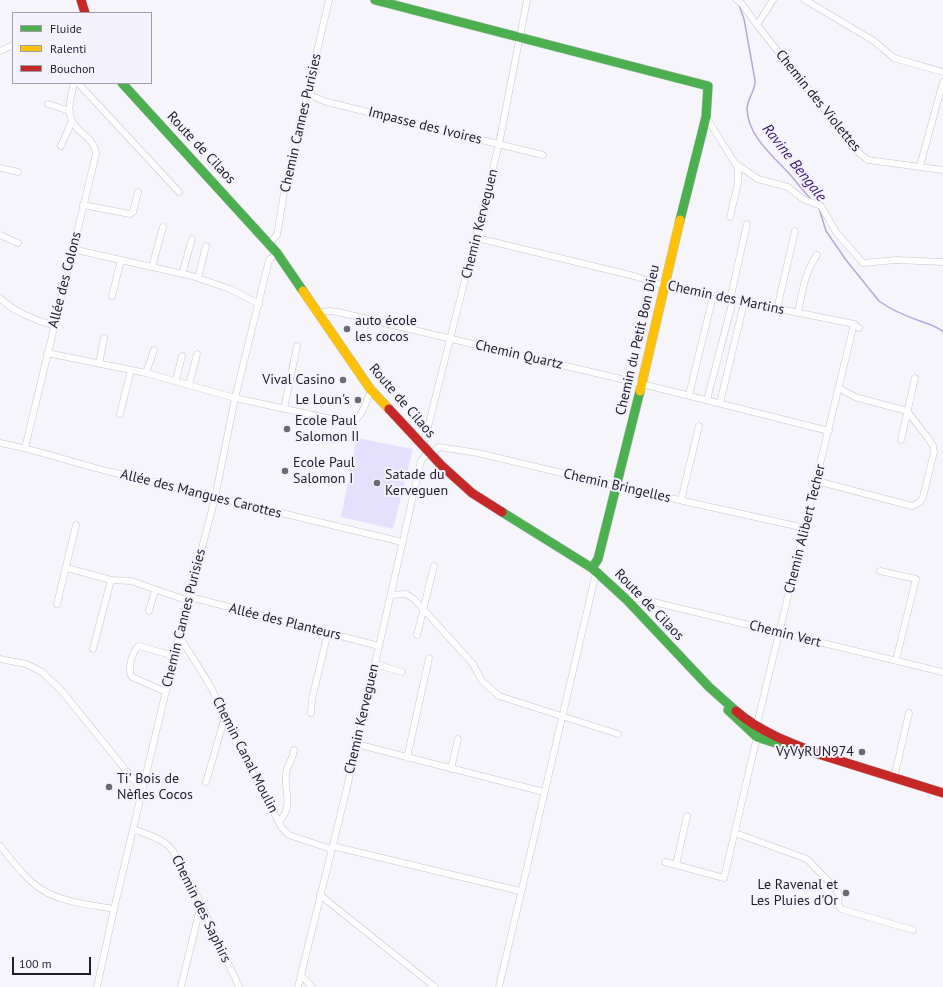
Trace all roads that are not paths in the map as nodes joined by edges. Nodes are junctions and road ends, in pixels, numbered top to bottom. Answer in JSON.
{"nodes":[{"id":1,"x":81,"y":0,"type":"edge"},
{"id":2,"x":329,"y":0,"type":"edge"},
{"id":3,"x":375,"y":0,"type":"edge"},
{"id":4,"x":527,"y":0,"type":"edge"},
{"id":5,"x":773,"y":0,"type":"edge"},
{"id":6,"x":805,"y":0,"type":"edge"},
{"id":7,"x":740,"y":2,"type":"edge"},
{"id":8,"x":85,"y":12,"type":"edge"},
{"id":9,"x":756,"y":26,"type":"junction"},
{"id":10,"x":519,"y":35,"type":"junction"},
{"id":11,"x":12,"y":45,"type":"edge"},
{"id":12,"x":0,"y":51,"type":"edge"},
{"id":13,"x":943,"y":72,"type":"edge"},
{"id":14,"x":943,"y":82,"type":"edge"},
{"id":15,"x":74,"y":84,"type":"edge"},
{"id":16,"x":79,"y":84,"type":"edge"},
{"id":17,"x":123,"y":84,"type":"edge"},
{"id":18,"x":307,"y":94,"type":"junction"},
{"id":19,"x":48,"y":104,"type":"dead end"},
{"id":20,"x":70,"y":111,"type":"junction"},
{"id":21,"x":706,"y":117,"type":"junction"},
{"id":22,"x":72,"y":121,"type":"junction"},
{"id":23,"x":499,"y":144,"type":"junction"},
{"id":24,"x":61,"y":146,"type":"dead end"},
{"id":25,"x":543,"y":155,"type":"dead end"},
{"id":26,"x":736,"y":164,"type":"junction"},
{"id":27,"x":920,"y":166,"type":"junction"},
{"id":28,"x":0,"y":168,"type":"edge"},
{"id":29,"x":943,"y":170,"type":"edge"},
{"id":30,"x":18,"y":172,"type":"dead end"},
{"id":31,"x":138,"y":192,"type":"dead end"},
{"id":32,"x":179,"y":192,"type":"dead end"},
{"id":33,"x":83,"y":205,"type":"junction"},
{"id":34,"x":730,"y":217,"type":"dead end"},
{"id":35,"x":747,"y":224,"type":"dead end"},
{"id":36,"x":163,"y":227,"type":"dead end"},
{"id":37,"x":795,"y":231,"type":"dead end"},
{"id":38,"x":0,"y":234,"type":"edge"},
{"id":39,"x":477,"y":238,"type":"junction"},
{"id":40,"x":192,"y":239,"type":"dead end"},
{"id":41,"x":18,"y":243,"type":"dead end"},
{"id":42,"x":269,"y":243,"type":"junction"},
{"id":43,"x":206,"y":246,"type":"dead end"},
{"id":44,"x":72,"y":249,"type":"junction"},
{"id":45,"x":277,"y":253,"type":"junction"},
{"id":46,"x":817,"y":255,"type":"dead end"},
{"id":47,"x":121,"y":260,"type":"junction"},
{"id":48,"x":943,"y":262,"type":"edge"},
{"id":49,"x":152,"y":267,"type":"junction"},
{"id":50,"x":182,"y":274,"type":"junction"},
{"id":51,"x":198,"y":278,"type":"junction"},
{"id":52,"x":665,"y":286,"type":"junction"},
{"id":53,"x":112,"y":296,"type":"dead end"},
{"id":54,"x":713,"y":296,"type":"junction"},
{"id":55,"x":0,"y":298,"type":"edge"},
{"id":56,"x":732,"y":300,"type":"junction"},
{"id":57,"x":744,"y":302,"type":"junction"},
{"id":58,"x":260,"y":304,"type":"junction"},
{"id":59,"x":777,"y":309,"type":"junction"},
{"id":60,"x":316,"y":312,"type":"junction"},
{"id":61,"x":798,"y":313,"type":"junction"},
{"id":62,"x":53,"y":325,"type":"junction"},
{"id":63,"x":856,"y":326,"type":"joint"},
{"id":64,"x":104,"y":338,"type":"dead end"},
{"id":65,"x":450,"y":339,"type":"junction"},
{"id":66,"x":297,"y":346,"type":"dead end"},
{"id":67,"x":154,"y":350,"type":"dead end"},
{"id":68,"x":47,"y":352,"type":"junction"},
{"id":69,"x":197,"y":354,"type":"dead end"},
{"id":70,"x":182,"y":356,"type":"dead end"},
{"id":71,"x":99,"y":364,"type":"junction"},
{"id":72,"x":131,"y":370,"type":"junction"},
{"id":73,"x":146,"y":373,"type":"junction"},
{"id":74,"x":915,"y":378,"type":"dead end"},
{"id":75,"x":176,"y":380,"type":"junction"},
{"id":76,"x":642,"y":384,"type":"junction"},
{"id":77,"x":189,"y":385,"type":"junction"},
{"id":78,"x":839,"y":388,"type":"junction"},
{"id":79,"x":371,"y":390,"type":"junction"},
{"id":80,"x":688,"y":395,"type":"junction"},
{"id":81,"x":235,"y":398,"type":"junction"},
{"id":82,"x":707,"y":400,"type":"junction"},
{"id":83,"x":720,"y":403,"type":"junction"},
{"id":84,"x":284,"y":409,"type":"junction"},
{"id":85,"x":907,"y":411,"type":"junction"},
{"id":86,"x":120,"y":414,"type":"dead end"},
{"id":87,"x":699,"y":426,"type":"dead end"},
{"id":88,"x":829,"y":431,"type":"junction"},
{"id":89,"x":901,"y":440,"type":"dead end"},
{"id":90,"x":0,"y":443,"type":"edge"},
{"id":91,"x":421,"y":444,"type":"junction"},
{"id":92,"x":25,"y":448,"type":"junction"},
{"id":93,"x":429,"y":453,"type":"junction"},
{"id":94,"x":817,"y":481,"type":"junction"},
{"id":95,"x":616,"y":486,"type":"junction"},
{"id":96,"x":215,"y":498,"type":"junction"},
{"id":97,"x":681,"y":500,"type":"junction"},
{"id":98,"x":76,"y":525,"type":"dead end"},
{"id":99,"x":805,"y":528,"type":"junction"},
{"id":100,"x":402,"y":542,"type":"junction"},
{"id":101,"x":434,"y":566,"type":"dead end"},
{"id":102,"x":67,"y":568,"type":"junction"},
{"id":103,"x":595,"y":570,"type":"junction"},
{"id":104,"x":880,"y":571,"type":"dead end"},
{"id":105,"x":111,"y":580,"type":"junction"},
{"id":106,"x":155,"y":590,"type":"junction"},
{"id":107,"x":391,"y":595,"type":"junction"},
{"id":108,"x":190,"y":599,"type":"junction"},
{"id":109,"x":627,"y":600,"type":"junction"},
{"id":110,"x":57,"y":604,"type":"dead end"},
{"id":111,"x":424,"y":609,"type":"junction"},
{"id":112,"x":149,"y":611,"type":"dead end"},
{"id":113,"x":328,"y":632,"type":"junction"},
{"id":114,"x":780,"y":632,"type":"junction"},
{"id":115,"x":417,"y":635,"type":"dead end"},
{"id":116,"x":179,"y":636,"type":"junction"},
{"id":117,"x":379,"y":646,"type":"junction"},
{"id":118,"x":93,"y":649,"type":"dead end"},
{"id":119,"x":174,"y":656,"type":"junction"},
{"id":120,"x":429,"y":658,"type":"dead end"},
{"id":121,"x":0,"y":660,"type":"edge"},
{"id":122,"x":896,"y":660,"type":"junction"},
{"id":123,"x":375,"y":664,"type":"junction"},
{"id":124,"x":402,"y":672,"type":"dead end"},
{"id":125,"x":943,"y":672,"type":"edge"},
{"id":126,"x":166,"y":692,"type":"junction"},
{"id":127,"x":311,"y":712,"type":"dead end"},
{"id":128,"x":909,"y":713,"type":"dead end"},
{"id":129,"x":562,"y":717,"type":"junction"},
{"id":130,"x":224,"y":720,"type":"junction"},
{"id":131,"x":756,"y":733,"type":"junction"},
{"id":132,"x":618,"y":734,"type":"dead end"},
{"id":133,"x":458,"y":739,"type":"dead end"},
{"id":134,"x":356,"y":744,"type":"junction"},
{"id":135,"x":294,"y":750,"type":"dead end"},
{"id":136,"x":407,"y":758,"type":"junction"},
{"id":137,"x":450,"y":769,"type":"junction"},
{"id":138,"x":894,"y":778,"type":"junction"},
{"id":139,"x":206,"y":782,"type":"dead end"},
{"id":140,"x":142,"y":790,"type":"junction"},
{"id":141,"x":544,"y":792,"type":"junction"},
{"id":142,"x":943,"y":793,"type":"edge"},
{"id":143,"x":688,"y":816,"type":"dead end"},
{"id":144,"x":279,"y":821,"type":"junction"},
{"id":145,"x":133,"y":829,"type":"junction"},
{"id":146,"x":736,"y":833,"type":"junction"},
{"id":147,"x":0,"y":846,"type":"edge"},
{"id":148,"x":331,"y":848,"type":"junction"},
{"id":149,"x":665,"y":862,"type":"dead end"},
{"id":150,"x":676,"y":865,"type":"junction"},
{"id":151,"x":520,"y":891,"type":"junction"},
{"id":152,"x":320,"y":894,"type":"junction"},
{"id":153,"x":201,"y":904,"type":"junction"},
{"id":154,"x":114,"y":909,"type":"junction"},
{"id":155,"x":914,"y":930,"type":"dead end"},
{"id":156,"x":301,"y":975,"type":"junction"},
{"id":157,"x":97,"y":987,"type":"edge"},
{"id":158,"x":181,"y":987,"type":"edge"},
{"id":159,"x":239,"y":987,"type":"edge"},
{"id":160,"x":298,"y":987,"type":"edge"},
{"id":161,"x":312,"y":987,"type":"edge"},
{"id":162,"x":435,"y":987,"type":"edge"},
{"id":163,"x":499,"y":987,"type":"edge"}],
"edges":[{"from":1,"to":8,"type":"main road"},
{"from":2,"to":18,"type":"street","name":"Chemin Cannes Purisies"},
{"from":3,"to":10,"type":"main road"},
{"from":4,"to":10,"type":"street","name":"Chemin Kerveguen"},
{"from":5,"to":9,"type":"street"},
{"from":6,"to":13,"type":"street"},
{"from":7,"to":9,"type":"street","name":"Chemin des Violettes"},
{"from":9,"to":27,"type":"street","name":"Chemin des Violettes"},
{"from":10,"to":21,"type":"main road","name":"Chemin du Petit Bon Dieu"},
{"from":10,"to":23,"type":"street","name":"Chemin Kerveguen"},
{"from":11,"to":12,"type":"street"},
{"from":14,"to":27,"type":"street"},
{"from":15,"to":20,"type":"street"},
{"from":16,"to":32,"type":"street"},
{"from":17,"to":42,"type":"main road","name":"Route de Cilaos"},
{"from":18,"to":23,"type":"street","name":"Impasse des Ivoires"},
{"from":18,"to":42,"type":"street","name":"Chemin Cannes Purisies"},
{"from":19,"to":20,"type":"street"},
{"from":20,"to":22,"type":"street"},
{"from":21,"to":26,"type":"street"},
{"from":21,"to":52,"type":"main road","name":"Chemin du Petit Bon Dieu"},
{"from":22,"to":24,"type":"street"},
{"from":22,"to":33,"type":"street","name":"Allée des Colons"},
{"from":23,"to":25,"type":"street","name":"Impasse des Ivoires"},
{"from":23,"to":39,"type":"street","name":"Chemin Kerveguen"},
{"from":26,"to":34,"type":"street"},
{"from":26,"to":48,"type":"street"},
{"from":27,"to":29,"type":"street","name":"Chemin des Violettes"},
{"from":28,"to":30,"type":"street"},
{"from":31,"to":33,"type":"street"},
{"from":33,"to":44,"type":"street","name":"Allée des Colons"},
{"from":35,"to":56,"type":"street"},
{"from":36,"to":49,"type":"street"},
{"from":37,"to":59,"type":"street"},
{"from":38,"to":41,"type":"street"},
{"from":39,"to":52,"type":"street","name":"Chemin des Martins"},
{"from":39,"to":65,"type":"street","name":"Chemin Kerveguen"},
{"from":40,"to":50,"type":"street"},
{"from":42,"to":45,"type":"main road","name":"Route de Cilaos"},
{"from":43,"to":51,"type":"street"},
{"from":44,"to":47,"type":"street"},
{"from":44,"to":62,"type":"street","name":"Allée des Colons"},
{"from":45,"to":58,"type":"street","name":"Chemin Cannes Purisies"},
{"from":45,"to":60,"type":"main road","name":"Route de Cilaos"},
{"from":46,"to":61,"type":"street"},
{"from":47,"to":49,"type":"street"},
{"from":47,"to":53,"type":"street"},
{"from":49,"to":50,"type":"street"},
{"from":50,"to":51,"type":"street"},
{"from":51,"to":58,"type":"street"},
{"from":52,"to":54,"type":"street","name":"Chemin des Martins"},
{"from":52,"to":76,"type":"main road","name":"Chemin du Petit Bon Dieu"},
{"from":54,"to":56,"type":"street","name":"Chemin des Martins"},
{"from":54,"to":80,"type":"street"},
{"from":55,"to":62,"type":"street"},
{"from":56,"to":57,"type":"street","name":"Chemin des Martins"},
{"from":56,"to":82,"type":"street"},
{"from":57,"to":59,"type":"street","name":"Chemin des Martins"},
{"from":57,"to":83,"type":"street"},
{"from":58,"to":81,"type":"street","name":"Chemin Cannes Purisies"},
{"from":59,"to":61,"type":"street","name":"Chemin des Martins"},
{"from":60,"to":65,"type":"street","name":"Chemin Quartz"},
{"from":60,"to":79,"type":"main road","name":"Route de Cilaos"},
{"from":61,"to":63,"type":"street","name":"Chemin des Martins"},
{"from":62,"to":68,"type":"street","name":"Allée des Colons"},
{"from":63,"to":78,"type":"street","name":"Chemin Alibert Techer"},
{"from":64,"to":71,"type":"street"},
{"from":65,"to":76,"type":"street","name":"Chemin Quartz"},
{"from":65,"to":91,"type":"street","name":"Chemin Kerveguen"},
{"from":66,"to":84,"type":"street"},
{"from":67,"to":73,"type":"street"},
{"from":68,"to":71,"type":"street"},
{"from":68,"to":92,"type":"street","name":"Allée des Colons"},
{"from":69,"to":77,"type":"street"},
{"from":70,"to":75,"type":"street"},
{"from":71,"to":72,"type":"street"},
{"from":72,"to":73,"type":"street"},
{"from":72,"to":86,"type":"street"},
{"from":73,"to":75,"type":"street"},
{"from":74,"to":85,"type":"street"},
{"from":75,"to":77,"type":"street"},
{"from":76,"to":80,"type":"street","name":"Chemin Quartz"},
{"from":76,"to":95,"type":"main road","name":"Chemin du Petit Bon Dieu"},
{"from":77,"to":81,"type":"street"},
{"from":78,"to":85,"type":"street"},
{"from":78,"to":88,"type":"street","name":"Chemin Alibert Techer"},
{"from":79,"to":84,"type":"street"},
{"from":79,"to":91,"type":"main road","name":"Route de Cilaos"},
{"from":80,"to":82,"type":"street","name":"Chemin Quartz"},
{"from":81,"to":84,"type":"street"},
{"from":81,"to":96,"type":"street","name":"Chemin Cannes Purisies"},
{"from":82,"to":83,"type":"street","name":"Chemin Quartz"},
{"from":83,"to":88,"type":"street","name":"Chemin Quartz"},
{"from":85,"to":89,"type":"street"},
{"from":85,"to":94,"type":"street"},
{"from":87,"to":97,"type":"street"},
{"from":88,"to":94,"type":"street","name":"Chemin Alibert Techer"},
{"from":90,"to":92,"type":"street","name":"Allée des Mangues Carottes"},
{"from":91,"to":93,"type":"main road","name":"Route de Cilaos"},
{"from":92,"to":96,"type":"street","name":"Allée des Mangues Carottes"},
{"from":93,"to":95,"type":"street","name":"Chemin Bringelles"},
{"from":93,"to":100,"type":"street","name":"Chemin Kerveguen"},
{"from":93,"to":103,"type":"main road","name":"Route de Cilaos"},
{"from":94,"to":99,"type":"street","name":"Chemin Alibert Techer"},
{"from":95,"to":97,"type":"street","name":"Chemin Bringelles"},
{"from":95,"to":103,"type":"main road","name":"Chemin du Petit Bon Dieu"},
{"from":96,"to":100,"type":"street","name":"Allée des Mangues Carottes"},
{"from":96,"to":108,"type":"street","name":"Chemin Cannes Purisies"},
{"from":97,"to":99,"type":"street","name":"Chemin Bringelles"},
{"from":98,"to":102,"type":"street"},
{"from":99,"to":114,"type":"street","name":"Chemin Alibert Techer"},
{"from":100,"to":107,"type":"street","name":"Chemin Kerveguen"},
{"from":101,"to":111,"type":"street"},
{"from":102,"to":105,"type":"street","name":"Allée des Planteurs"},
{"from":102,"to":110,"type":"street"},
{"from":103,"to":109,"type":"main road","name":"Route de Cilaos"},
{"from":103,"to":129,"type":"street"},
{"from":104,"to":122,"type":"street"},
{"from":105,"to":106,"type":"street","name":"Allée des Planteurs"},
{"from":105,"to":118,"type":"street"},
{"from":106,"to":108,"type":"street","name":"Allée des Planteurs"},
{"from":106,"to":112,"type":"street"},
{"from":107,"to":111,"type":"street"},
{"from":107,"to":117,"type":"street","name":"Chemin Kerveguen"},
{"from":108,"to":113,"type":"street","name":"Allée des Planteurs"},
{"from":108,"to":116,"type":"street","name":"Chemin Cannes Purisies"},
{"from":109,"to":114,"type":"street","name":"Chemin Vert"},
{"from":109,"to":131,"type":"main road","name":"Route de Cilaos"},
{"from":111,"to":115,"type":"street"},
{"from":111,"to":129,"type":"street"},
{"from":113,"to":117,"type":"street","name":"Allée des Planteurs"},
{"from":113,"to":127,"type":"street"},
{"from":114,"to":122,"type":"street","name":"Chemin Vert"},
{"from":114,"to":131,"type":"street","name":"Chemin Alibert Techer"},
{"from":116,"to":119,"type":"street","name":"Chemin Cannes Purisies"},
{"from":116,"to":130,"type":"street","name":"Chemin Canal Moulin"},
{"from":117,"to":123,"type":"street","name":"Chemin Kerveguen"},
{"from":119,"to":126,"type":"street","name":"Chemin Cannes Purisies"},
{"from":119,"to":126,"type":"street"},
{"from":120,"to":136,"type":"street"},
{"from":121,"to":140,"type":"street"},
{"from":122,"to":125,"type":"street","name":"Chemin Vert"},
{"from":123,"to":124,"type":"street"},
{"from":123,"to":134,"type":"street","name":"Chemin Kerveguen"},
{"from":126,"to":140,"type":"street","name":"Chemin Cannes Purisies"},
{"from":128,"to":138,"type":"street"},
{"from":129,"to":132,"type":"street"},
{"from":129,"to":141,"type":"street"},
{"from":130,"to":139,"type":"street"},
{"from":130,"to":144,"type":"street","name":"Chemin Canal Moulin"},
{"from":131,"to":138,"type":"main road","name":"Route de Cilaos"},
{"from":131,"to":146,"type":"street","name":"Chemin Alibert Techer"},
{"from":133,"to":137,"type":"street"},
{"from":134,"to":136,"type":"street"},
{"from":134,"to":148,"type":"street","name":"Chemin Kerveguen"},
{"from":135,"to":144,"type":"street"},
{"from":136,"to":137,"type":"street"},
{"from":137,"to":141,"type":"street"},
{"from":138,"to":142,"type":"main road","name":"Route de Cilaos"},
{"from":140,"to":145,"type":"street","name":"Chemin Cannes Purisies"},
{"from":141,"to":151,"type":"street"},
{"from":143,"to":150,"type":"street"},
{"from":144,"to":148,"type":"street","name":"Chemin Canal Moulin"},
{"from":145,"to":153,"type":"street","name":"Chemin des Saphirs"},
{"from":145,"to":154,"type":"street","name":"Chemin Cannes Purisies"},
{"from":146,"to":150,"type":"street","name":"Chemin Alibert Techer"},
{"from":146,"to":155,"type":"street"},
{"from":147,"to":154,"type":"street"},
{"from":148,"to":151,"type":"street","name":"Chemin Canal Moulin"},
{"from":148,"to":152,"type":"street","name":"Chemin Kerveguen"},
{"from":149,"to":150,"type":"street"},
{"from":151,"to":163,"type":"street"},
{"from":152,"to":156,"type":"street","name":"Chemin Kerveguen"},
{"from":152,"to":162,"type":"street"},
{"from":153,"to":158,"type":"street"},
{"from":153,"to":159,"type":"street","name":"Chemin des Saphirs"},
{"from":154,"to":157,"type":"street","name":"Chemin Cannes Purisies"},
{"from":156,"to":160,"type":"street","name":"Chemin Kerveguen"},
{"from":156,"to":161,"type":"street"}]}
